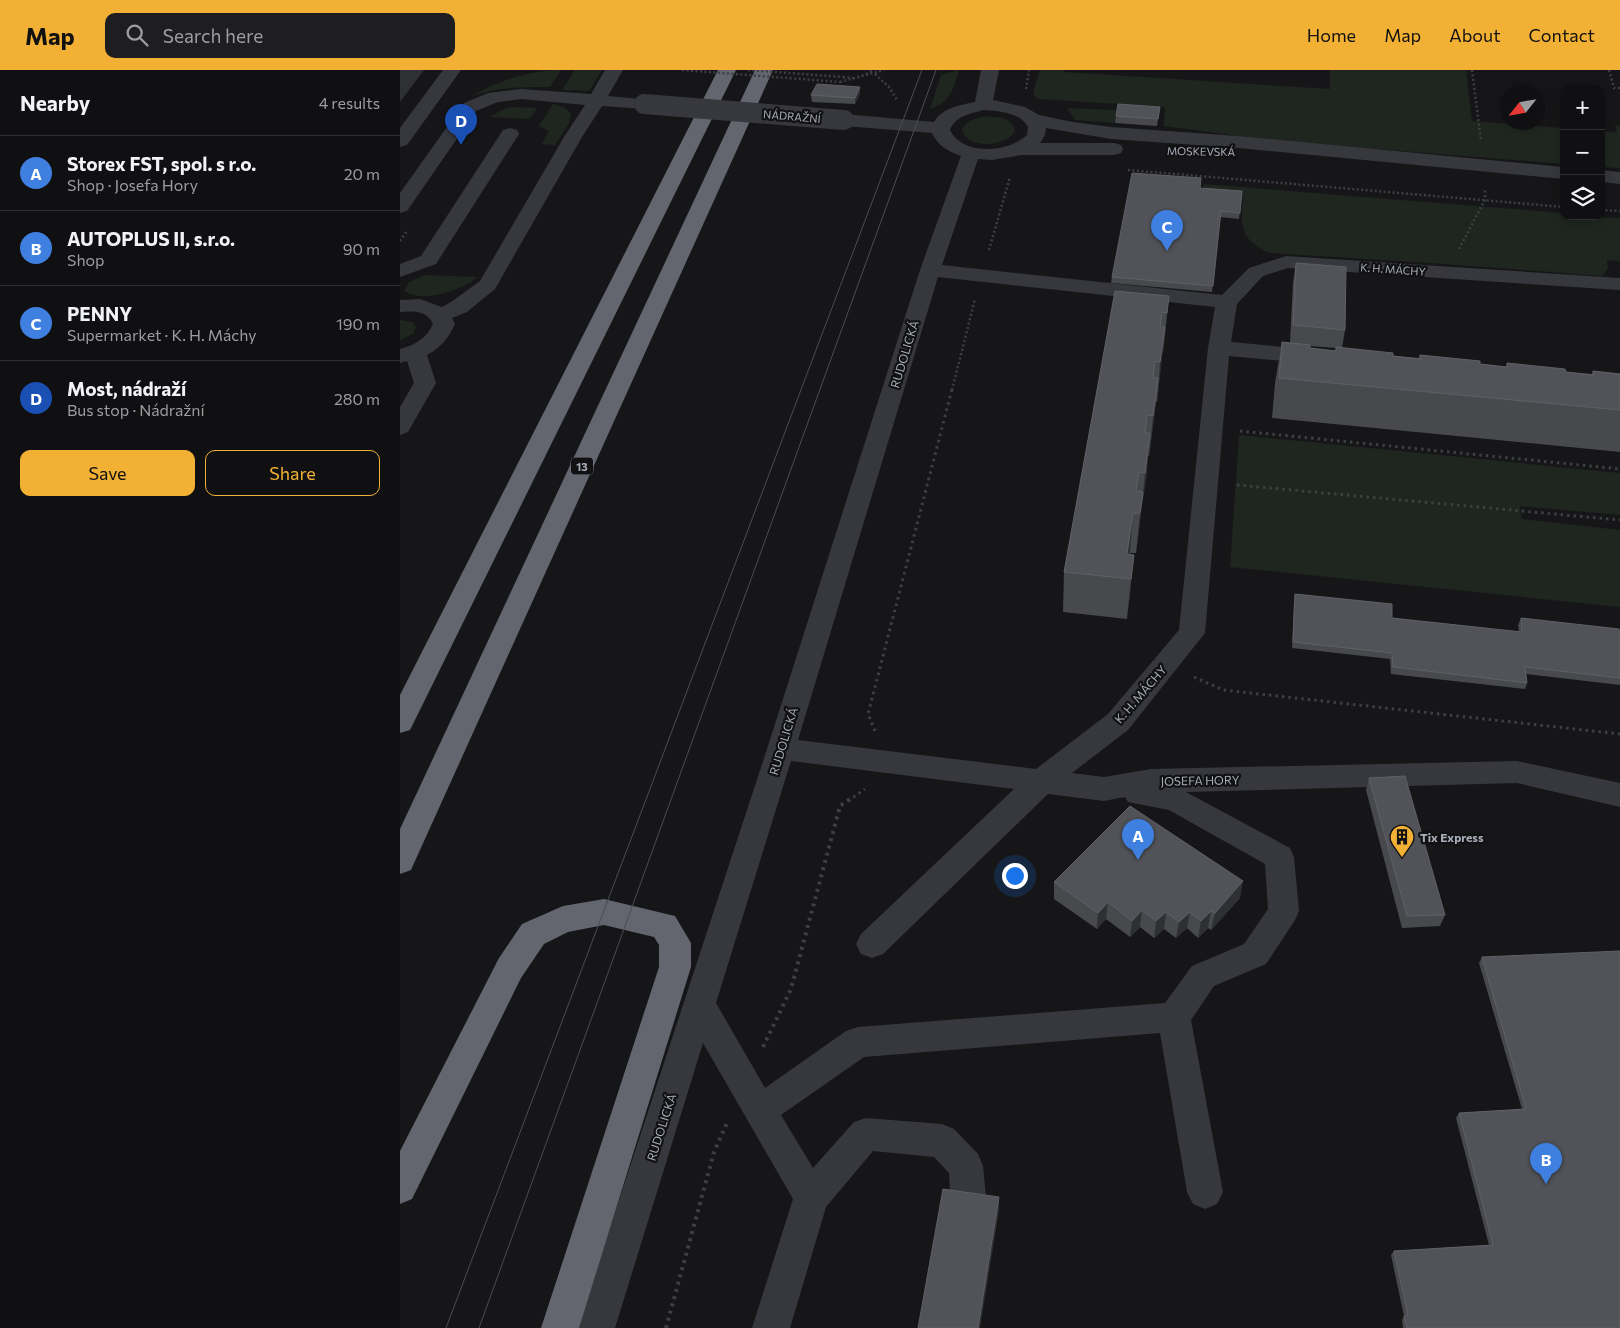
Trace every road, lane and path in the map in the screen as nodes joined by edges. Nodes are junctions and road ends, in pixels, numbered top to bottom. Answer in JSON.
{"nodes":[{"id":1,"x":452,"y":70,"type":"edge"},
{"id":2,"x":614,"y":70,"type":"edge"},
{"id":3,"x":682,"y":70,"type":"edge"},
{"id":4,"x":727,"y":70,"type":"edge"},
{"id":5,"x":748,"y":70,"type":"edge"},
{"id":6,"x":764,"y":70,"type":"edge"},
{"id":7,"x":874,"y":70,"type":"edge"},
{"id":8,"x":884,"y":70,"type":"edge"},
{"id":9,"x":990,"y":70,"type":"edge"},
{"id":10,"x":1472,"y":70,"type":"edge"},
{"id":11,"x":1609,"y":70,"type":"edge"},
{"id":12,"x":856,"y":78,"type":"junction"},
{"id":13,"x":1620,"y":88,"type":"edge"},
{"id":14,"x":598,"y":100,"type":"junction"},
{"id":15,"x":983,"y":105,"type":"junction"},
{"id":16,"x":1032,"y":119,"type":"junction"},
{"id":17,"x":940,"y":128,"type":"junction"},
{"id":18,"x":510,"y":134,"type":"dead end"},
{"id":19,"x":400,"y":142,"type":"edge"},
{"id":20,"x":1482,"y":148,"type":"dead end"},
{"id":21,"x":1019,"y":149,"type":"junction"},
{"id":22,"x":971,"y":153,"type":"junction"},
{"id":23,"x":1383,"y":158,"type":"junction"},
{"id":24,"x":1119,"y":169,"type":"dead end"},
{"id":25,"x":1560,"y":173,"type":"edge"},
{"id":26,"x":1605,"y":176,"type":"edge"},
{"id":27,"x":1620,"y":178,"type":"edge"},
{"id":28,"x":1485,"y":200,"type":"junction"},
{"id":29,"x":400,"y":207,"type":"edge"},
{"id":30,"x":1560,"y":207,"type":"edge"},
{"id":31,"x":1605,"y":210,"type":"edge"},
{"id":32,"x":1620,"y":212,"type":"edge"},
{"id":33,"x":930,"y":270,"type":"junction"},
{"id":34,"x":400,"y":271,"type":"edge"},
{"id":35,"x":1447,"y":283,"type":"junction"},
{"id":36,"x":1620,"y":284,"type":"edge"},
{"id":37,"x":1227,"y":302,"type":"junction"},
{"id":38,"x":400,"y":306,"type":"edge"},
{"id":39,"x":440,"y":316,"type":"junction"},
{"id":40,"x":1220,"y":348,"type":"junction"},
{"id":41,"x":407,"y":354,"type":"edge"},
{"id":42,"x":1337,"y":359,"type":"edge"},
{"id":43,"x":400,"y":427,"type":"edge"},
{"id":44,"x":1213,"y":428,"type":"junction"},
{"id":45,"x":1620,"y":469,"type":"edge"},
{"id":46,"x":1208,"y":482,"type":"junction"},
{"id":47,"x":1620,"y":520,"type":"edge"},
{"id":48,"x":1167,"y":663,"type":"junction"},
{"id":49,"x":400,"y":722,"type":"edge"},
{"id":50,"x":1620,"y":734,"type":"edge"},
{"id":51,"x":781,"y":749,"type":"junction"},
{"id":52,"x":1043,"y":780,"type":"junction"},
{"id":53,"x":1104,"y":789,"type":"junction"},
{"id":54,"x":1620,"y":795,"type":"edge"},
{"id":55,"x":400,"y":861,"type":"edge"},
{"id":56,"x":872,"y":944,"type":"dead end"},
{"id":57,"x":700,"y":1006,"type":"junction"},
{"id":58,"x":1174,"y":1017,"type":"junction"},
{"id":59,"x":759,"y":1111,"type":"junction"},
{"id":60,"x":400,"y":1187,"type":"edge"},
{"id":61,"x":1205,"y":1192,"type":"dead end"},
{"id":62,"x":811,"y":1197,"type":"junction"},
{"id":63,"x":969,"y":1207,"type":"edge"},
{"id":64,"x":560,"y":1328,"type":"edge"},
{"id":65,"x":596,"y":1328,"type":"edge"},
{"id":66,"x":771,"y":1328,"type":"edge"}],
"edges":[{"from":1,"to":19,"type":"street"},
{"from":2,"to":14,"type":"street"},
{"from":3,"to":12,"type":"path","bridge":true},
{"from":4,"to":49,"type":"highway"},
{"from":5,"to":12,"type":"path","bridge":true},
{"from":6,"to":55,"type":"highway","number":"13"},
{"from":7,"to":12,"type":"path"},
{"from":8,"to":12,"type":"path"},
{"from":9,"to":15,"type":"street"},
{"from":10,"to":20,"type":"path"},
{"from":11,"to":13,"type":"path"},
{"from":14,"to":17,"type":"street","name":"NÁDRAŽNÍ","bridge":true},
{"from":14,"to":29,"type":"street","name":"NÁDRAŽNÍ"},
{"from":14,"to":39,"type":"street"},
{"from":15,"to":16,"type":"street"},
{"from":15,"to":17,"type":"street"},
{"from":16,"to":21,"type":"street"},
{"from":16,"to":23,"type":"street","name":"MOSKEVSKÁ"},
{"from":17,"to":22,"type":"street"},
{"from":18,"to":34,"type":"street"},
{"from":21,"to":22,"type":"street"},
{"from":21,"to":23,"type":"street","name":"MOSKEVSKÁ"},
{"from":22,"to":33,"type":"street","name":"RUDOLICKÁ"},
{"from":23,"to":25,"type":"street","name":"MOSKEVSKÁ"},
{"from":24,"to":28,"type":"path"},
{"from":26,"to":27,"type":"street"},
{"from":28,"to":30,"type":"path"},
{"from":28,"to":35,"type":"path"},
{"from":31,"to":32,"type":"path"},
{"from":33,"to":37,"type":"street"},
{"from":33,"to":51,"type":"street","name":"RUDOLICKÁ"},
{"from":35,"to":36,"type":"street","name":"K. H. MÁCHY"},
{"from":35,"to":37,"type":"street","name":"K. H. MÁCHY"},
{"from":37,"to":40,"type":"street","name":"K. H. MÁCHY"},
{"from":38,"to":39,"type":"street"},
{"from":39,"to":41,"type":"street"},
{"from":40,"to":42,"type":"street"},
{"from":40,"to":44,"type":"street","name":"K. H. MÁCHY"},
{"from":41,"to":43,"type":"street"},
{"from":44,"to":45,"type":"path"},
{"from":44,"to":46,"type":"street","name":"K. H. MÁCHY"},
{"from":46,"to":47,"type":"path"},
{"from":46,"to":48,"type":"street","name":"K. H. MÁCHY"},
{"from":48,"to":50,"type":"path"},
{"from":48,"to":52,"type":"street","name":"K. H. MÁCHY"},
{"from":51,"to":52,"type":"street","name":"JOSEFA HORY"},
{"from":51,"to":57,"type":"street","name":"RUDOLICKÁ"},
{"from":52,"to":53,"type":"street","name":"JOSEFA HORY"},
{"from":52,"to":56,"type":"street","name":"K. H. MÁCHY"},
{"from":53,"to":54,"type":"street","name":"JOSEFA HORY"},
{"from":53,"to":58,"type":"street"},
{"from":57,"to":59,"type":"street"},
{"from":57,"to":65,"type":"street","name":"RUDOLICKÁ"},
{"from":58,"to":59,"type":"street"},
{"from":58,"to":61,"type":"street"},
{"from":59,"to":62,"type":"street"},
{"from":60,"to":64,"type":"highway"},
{"from":62,"to":63,"type":"street"},
{"from":62,"to":66,"type":"street"}]}
